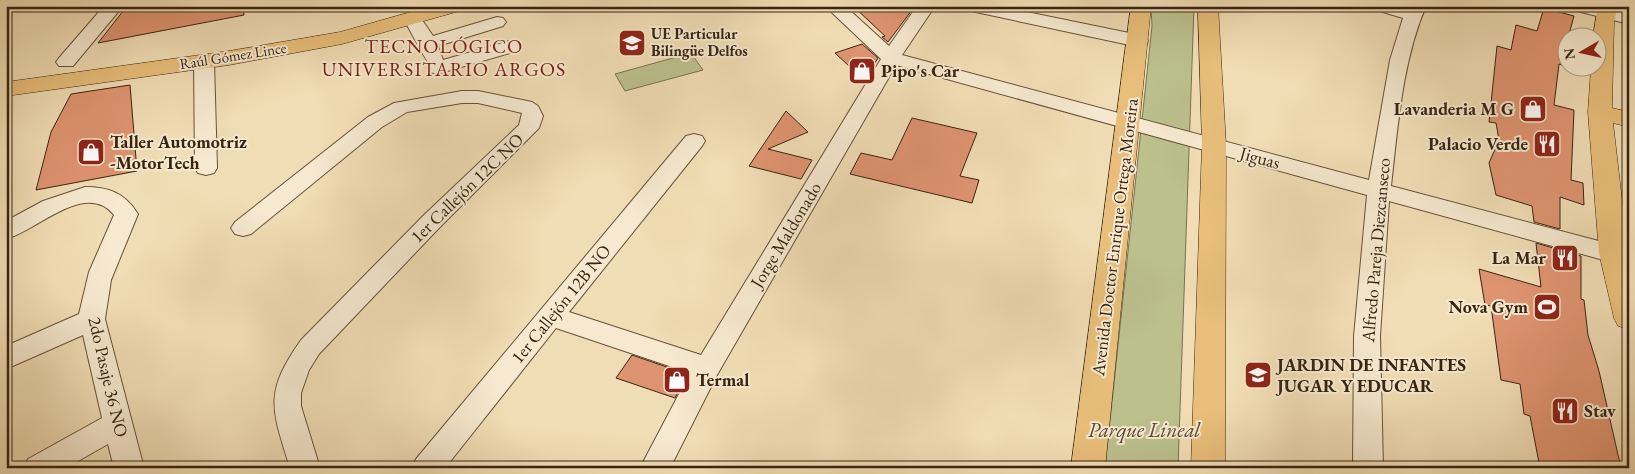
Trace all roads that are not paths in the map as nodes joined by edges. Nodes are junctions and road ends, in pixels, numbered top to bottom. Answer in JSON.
{"nodes":[{"id":1,"x":114,"y":6,"type":"edge"},
{"id":2,"x":391,"y":6,"type":"edge"},
{"id":3,"x":456,"y":6,"type":"edge"},
{"id":4,"x":834,"y":6,"type":"edge"},
{"id":5,"x":926,"y":6,"type":"edge"},
{"id":6,"x":972,"y":6,"type":"edge"},
{"id":7,"x":1141,"y":6,"type":"edge"},
{"id":8,"x":1208,"y":6,"type":"edge"},
{"id":9,"x":1382,"y":6,"type":"edge"},
{"id":10,"x":1579,"y":6,"type":"edge"},
{"id":11,"x":1414,"y":10,"type":"edge"},
{"id":12,"x":1607,"y":10,"type":"edge"},
{"id":13,"x":412,"y":18,"type":"junction"},
{"id":14,"x":1629,"y":19,"type":"edge"},
{"id":15,"x":497,"y":22,"type":"dead end"},
{"id":16,"x":1139,"y":42,"type":"junction"},
{"id":17,"x":428,"y":44,"type":"junction"},
{"id":18,"x":513,"y":46,"type":"dead end"},
{"id":19,"x":891,"y":58,"type":"junction"},
{"id":20,"x":204,"y":61,"type":"junction"},
{"id":21,"x":66,"y":62,"type":"junction"},
{"id":22,"x":6,"y":70,"type":"edge"},
{"id":23,"x":6,"y":89,"type":"edge"},
{"id":24,"x":1600,"y":112,"type":"junction"},
{"id":25,"x":1629,"y":120,"type":"edge"},
{"id":26,"x":1127,"y":122,"type":"junction"},
{"id":27,"x":694,"y":141,"type":"dead end"},
{"id":28,"x":1214,"y":145,"type":"junction"},
{"id":29,"x":206,"y":168,"type":"dead end"},
{"id":30,"x":1378,"y":190,"type":"junction"},
{"id":31,"x":243,"y":228,"type":"dead end"},
{"id":32,"x":6,"y":231,"type":"edge"},
{"id":33,"x":1621,"y":255,"type":"edge"},
{"id":34,"x":551,"y":316,"type":"junction"},
{"id":35,"x":1629,"y":318,"type":"edge"},
{"id":36,"x":92,"y":319,"type":"junction"},
{"id":37,"x":6,"y":358,"type":"edge"},
{"id":38,"x":707,"y":368,"type":"junction"},
{"id":39,"x":118,"y":424,"type":"junction"},
{"id":40,"x":39,"y":468,"type":"edge"},
{"id":41,"x":128,"y":468,"type":"edge"},
{"id":42,"x":305,"y":468,"type":"edge"},
{"id":43,"x":427,"y":468,"type":"edge"},
{"id":44,"x":655,"y":468,"type":"edge"},
{"id":45,"x":1088,"y":468,"type":"edge"},
{"id":46,"x":1208,"y":468,"type":"edge"},
{"id":47,"x":1368,"y":468,"type":"edge"}],
"edges":[{"from":1,"to":21,"type":"street"},
{"from":2,"to":21,"type":"main road","name":"Raúl Gómez Lince"},
{"from":3,"to":13,"type":"main road","name":"Raúl Gómez Lince"},
{"from":4,"to":19,"type":"street"},
{"from":5,"to":19,"type":"street","name":"Jorge Maldonado"},
{"from":6,"to":16,"type":"street"},
{"from":7,"to":16,"type":"main road","name":"Avenida Doctor Enrique Ortega Moreira"},
{"from":8,"to":28,"type":"main road"},
{"from":9,"to":11,"type":"street"},
{"from":10,"to":12,"type":"street"},
{"from":11,"to":30,"type":"street","name":"Alfredo Pareja Diezcanseco"},
{"from":12,"to":14,"type":"street"},
{"from":12,"to":24,"type":"main road"},
{"from":13,"to":17,"type":"street"},
{"from":13,"to":20,"type":"main road","name":"Raúl Gómez Lince"},
{"from":15,"to":17,"type":"street"},
{"from":16,"to":26,"type":"main road","name":"Avenida Doctor Enrique Ortega Moreira"},
{"from":17,"to":18,"type":"street"},
{"from":19,"to":26,"type":"street","name":"Jiguas"},
{"from":19,"to":38,"type":"street","name":"Jorge Maldonado"},
{"from":20,"to":23,"type":"main road","name":"Raúl Gómez Lince"},
{"from":20,"to":29,"type":"street"},
{"from":21,"to":22,"type":"main road","name":"Raúl Gómez Lince"},
{"from":24,"to":25,"type":"main road"},
{"from":24,"to":33,"type":"main road"},
{"from":26,"to":28,"type":"street","name":"Jiguas"},
{"from":26,"to":45,"type":"main road","name":"Avenida Doctor Enrique Ortega Moreira"},
{"from":27,"to":34,"type":"street","name":"1er Callejón 12B NO"},
{"from":28,"to":30,"type":"street","name":"Jiguas"},
{"from":28,"to":46,"type":"main road"},
{"from":30,"to":33,"type":"street","name":"Jiguas"},
{"from":30,"to":47,"type":"street","name":"Alfredo Pareja Diezcanseco"},
{"from":31,"to":42,"type":"street","name":"1er Callejón 12C NO"},
{"from":32,"to":36,"type":"street","name":"2do Pasaje 36 NO"},
{"from":33,"to":35,"type":"main road"},
{"from":34,"to":38,"type":"street"},
{"from":34,"to":43,"type":"street","name":"1er Callejón 12B NO"},
{"from":36,"to":37,"type":"street"},
{"from":36,"to":39,"type":"street","name":"2do Pasaje 36 NO"},
{"from":38,"to":44,"type":"street","name":"Jorge Maldonado"},
{"from":39,"to":40,"type":"street"},
{"from":39,"to":41,"type":"street","name":"2do Pasaje 36 NO"}]}
